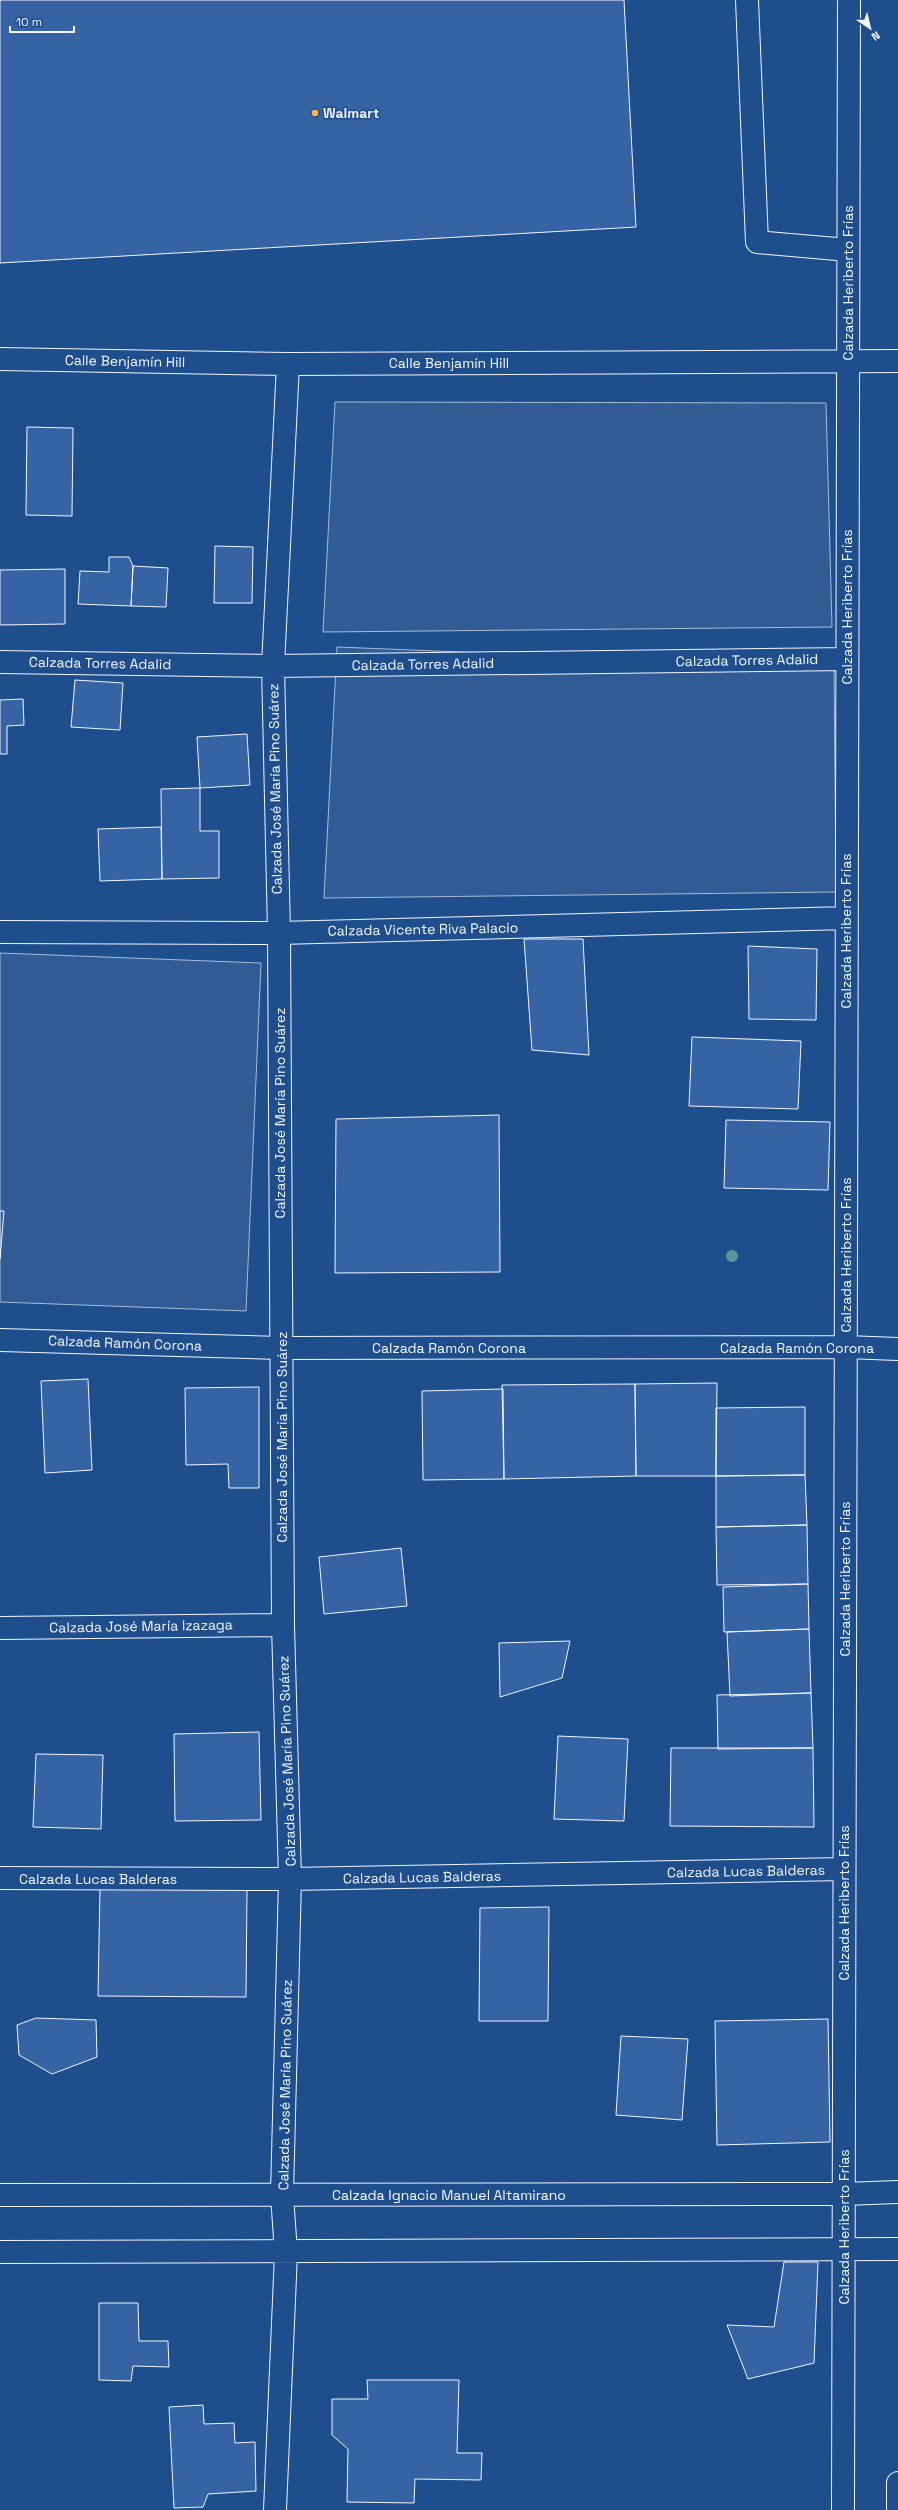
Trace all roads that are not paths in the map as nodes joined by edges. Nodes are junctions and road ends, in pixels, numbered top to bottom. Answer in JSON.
{"nodes":[{"id":1,"x":747,"y":0,"type":"edge"},
{"id":2,"x":848,"y":0,"type":"edge"},
{"id":3,"x":848,"y":250,"type":"junction"},
{"id":4,"x":0,"y":359,"type":"edge"},
{"id":5,"x":898,"y":360,"type":"edge"},
{"id":6,"x":848,"y":361,"type":"junction"},
{"id":7,"x":288,"y":364,"type":"junction"},
{"id":8,"x":847,"y":659,"type":"junction"},
{"id":9,"x":0,"y":662,"type":"edge"},
{"id":10,"x":273,"y":666,"type":"junction"},
{"id":11,"x":846,"y":918,"type":"junction"},
{"id":12,"x":0,"y":932,"type":"edge"},
{"id":13,"x":279,"y":933,"type":"junction"},
{"id":14,"x":0,"y":1340,"type":"edge"},
{"id":15,"x":846,"y":1347,"type":"junction"},
{"id":16,"x":282,"y":1348,"type":"junction"},
{"id":17,"x":898,"y":1349,"type":"edge"},
{"id":18,"x":283,"y":1625,"type":"junction"},
{"id":19,"x":0,"y":1628,"type":"edge"},
{"id":20,"x":844,"y":1869,"type":"junction"},
{"id":21,"x":0,"y":1878,"type":"edge"},
{"id":22,"x":290,"y":1879,"type":"junction"},
{"id":23,"x":898,"y":2192,"type":"edge"},
{"id":24,"x":844,"y":2194,"type":"junction"},
{"id":25,"x":0,"y":2195,"type":"edge"},
{"id":26,"x":282,"y":2195,"type":"junction"},
{"id":27,"x":844,"y":2249,"type":"junction"},
{"id":28,"x":898,"y":2249,"type":"edge"},
{"id":29,"x":0,"y":2252,"type":"edge"},
{"id":30,"x":286,"y":2253,"type":"junction"},
{"id":31,"x":898,"y":2483,"type":"edge"},
{"id":32,"x":275,"y":2510,"type":"edge"},
{"id":33,"x":843,"y":2510,"type":"edge"},
{"id":34,"x":898,"y":2510,"type":"edge"}],
"edges":[{"from":1,"to":3,"type":"street"},
{"from":2,"to":3,"type":"street","name":"Calzada Heriberto Frías"},
{"from":3,"to":6,"type":"street","name":"Calzada Heriberto Frías"},
{"from":4,"to":7,"type":"street","name":"Calle Benjamín Hill"},
{"from":5,"to":6,"type":"street","name":"Calle Benjamín Hill"},
{"from":6,"to":7,"type":"street","name":"Calle Benjamín Hill"},
{"from":6,"to":8,"type":"street","name":"Calzada Heriberto Frías"},
{"from":7,"to":10,"type":"street","name":"Calzada José María Pino Suárez"},
{"from":8,"to":10,"type":"street","name":"Calzada Torres Adalid"},
{"from":8,"to":11,"type":"street","name":"Calzada Heriberto Frías"},
{"from":9,"to":10,"type":"street","name":"Calzada Torres Adalid"},
{"from":10,"to":13,"type":"street","name":"Calzada José María Pino Suárez"},
{"from":11,"to":13,"type":"street","name":"Calzada Vicente Riva Palacio"},
{"from":11,"to":15,"type":"street","name":"Calzada Heriberto Frías"},
{"from":12,"to":13,"type":"street","name":"Calzada Vicente Riva Palacio"},
{"from":13,"to":16,"type":"street","name":"Calzada José María Pino Suárez"},
{"from":14,"to":16,"type":"street","name":"Calzada Ramón Corona"},
{"from":15,"to":16,"type":"street","name":"Calzada Ramón Corona"},
{"from":15,"to":17,"type":"street","name":"Calzada Ramón Corona"},
{"from":15,"to":20,"type":"street","name":"Calzada Heriberto Frías"},
{"from":16,"to":18,"type":"street","name":"Calzada José María Pino Suárez"},
{"from":18,"to":19,"type":"street","name":"Calzada José María Izazaga"},
{"from":18,"to":22,"type":"street","name":"Calzada José María Pino Suárez"},
{"from":20,"to":22,"type":"street","name":"Calzada Lucas Balderas"},
{"from":20,"to":24,"type":"street","name":"Calzada Heriberto Frías"},
{"from":21,"to":22,"type":"street","name":"Calzada Lucas Balderas"},
{"from":22,"to":26,"type":"street","name":"Calzada José María Pino Suárez"},
{"from":23,"to":24,"type":"street","name":"Calzada Ignacio Manuel Altamirano"},
{"from":24,"to":26,"type":"street","name":"Calzada Ignacio Manuel Altamirano"},
{"from":24,"to":27,"type":"street","name":"Calzada Heriberto Frías"},
{"from":25,"to":26,"type":"street","name":"Calzada Ignacio Manuel Altamirano"},
{"from":26,"to":30,"type":"street","name":"Calzada José María Pino Suárez"},
{"from":27,"to":28,"type":"street"},
{"from":27,"to":30,"type":"street"},
{"from":27,"to":33,"type":"street","name":"Calzada Heriberto Frías"},
{"from":29,"to":30,"type":"street"},
{"from":30,"to":32,"type":"street","name":"Calzada José María Pino Suárez"},
{"from":31,"to":34,"type":"street"}]}
